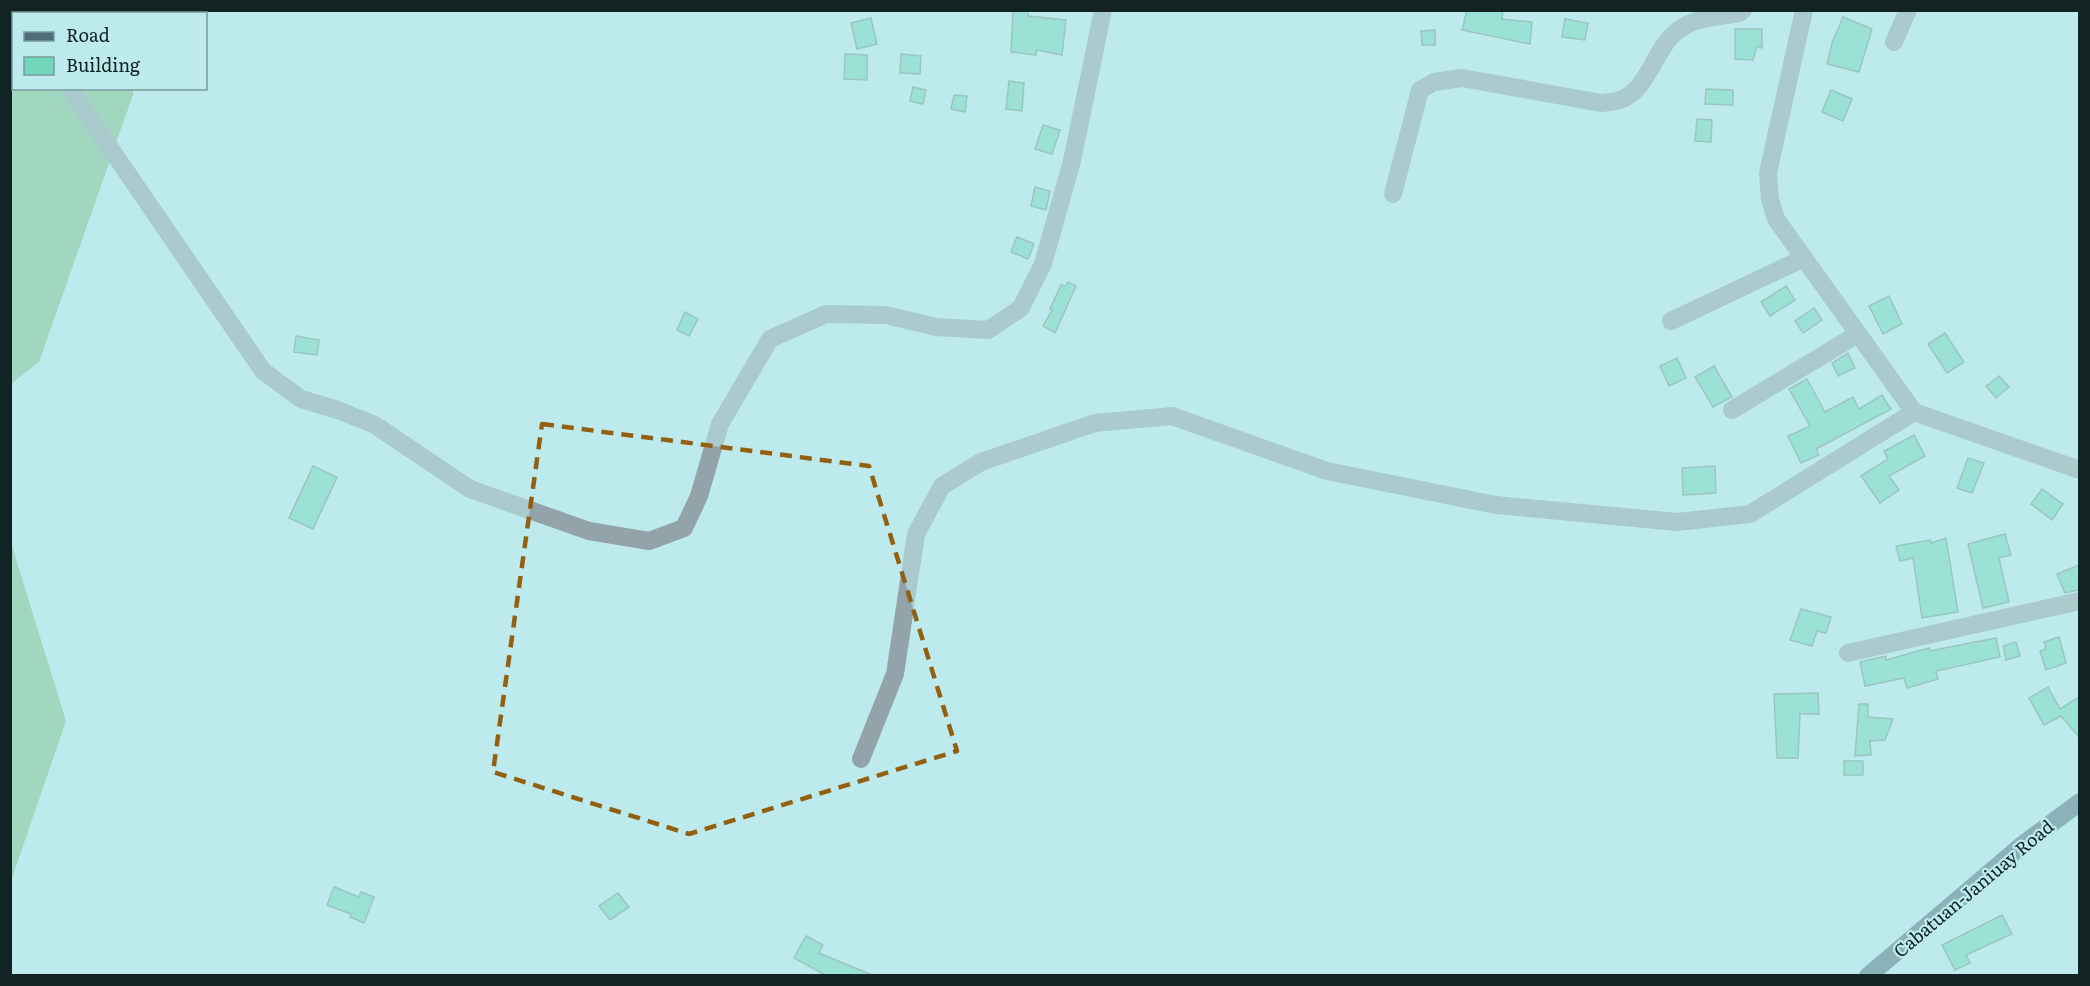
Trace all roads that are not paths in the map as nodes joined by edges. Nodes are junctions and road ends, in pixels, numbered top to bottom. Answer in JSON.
{"nodes":[{"id":1,"x":1103,"y":10,"type":"edge"},
{"id":2,"x":1743,"y":10,"type":"edge"},
{"id":3,"x":1804,"y":10,"type":"edge"},
{"id":4,"x":1908,"y":10,"type":"edge"},
{"id":5,"x":1894,"y":42,"type":"dead end"},
{"id":6,"x":70,"y":90,"type":"edge"},
{"id":7,"x":1393,"y":194,"type":"dead end"},
{"id":8,"x":1803,"y":258,"type":"junction"},
{"id":9,"x":1671,"y":321,"type":"dead end"},
{"id":10,"x":1858,"y":334,"type":"junction"},
{"id":11,"x":1732,"y":410,"type":"dead end"},
{"id":12,"x":1914,"y":412,"type":"junction"},
{"id":13,"x":2079,"y":470,"type":"edge"},
{"id":14,"x":2079,"y":601,"type":"edge"},
{"id":15,"x":1848,"y":653,"type":"dead end"},
{"id":16,"x":861,"y":759,"type":"dead end"},
{"id":17,"x":2079,"y":802,"type":"edge"},
{"id":18,"x":1868,"y":975,"type":"edge"}],
"edges":[{"from":1,"to":6,"type":"street"},
{"from":2,"to":7,"type":"street"},
{"from":3,"to":8,"type":"street"},
{"from":4,"to":5,"type":"street"},
{"from":8,"to":9,"type":"street"},
{"from":8,"to":10,"type":"street"},
{"from":10,"to":11,"type":"street"},
{"from":10,"to":12,"type":"street"},
{"from":12,"to":13,"type":"street"},
{"from":12,"to":16,"type":"street"},
{"from":14,"to":15,"type":"street"},
{"from":17,"to":18,"type":"main road","name":"Cabatuan-Janiuay Road"}]}
